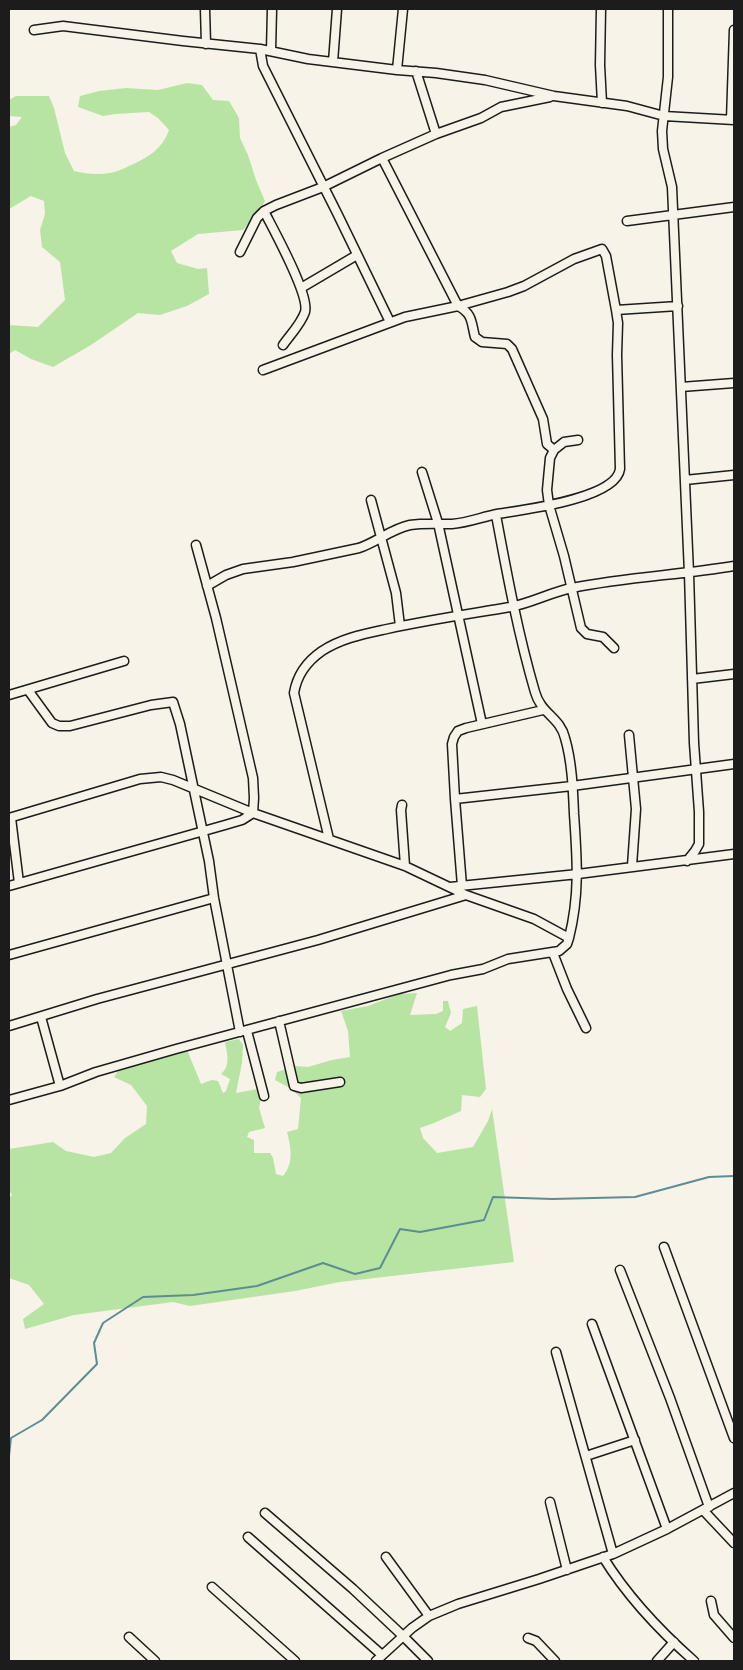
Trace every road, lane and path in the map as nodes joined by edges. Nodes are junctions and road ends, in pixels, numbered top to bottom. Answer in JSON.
{"nodes":[{"id":1,"x":206,"y":9,"type":"edge"},
{"id":2,"x":272,"y":9,"type":"edge"},
{"id":3,"x":337,"y":9,"type":"edge"},
{"id":4,"x":403,"y":9,"type":"edge"},
{"id":5,"x":601,"y":9,"type":"edge"},
{"id":6,"x":668,"y":9,"type":"edge"},
{"id":7,"x":34,"y":30,"type":"dead end"},
{"id":8,"x":734,"y":30,"type":"edge"},
{"id":9,"x":206,"y":44,"type":"junction"},
{"id":10,"x":260,"y":49,"type":"junction"},
{"id":11,"x":271,"y":51,"type":"junction"},
{"id":12,"x":333,"y":62,"type":"junction"},
{"id":13,"x":397,"y":70,"type":"junction"},
{"id":14,"x":416,"y":71,"type":"junction"},
{"id":15,"x":533,"y":96,"type":"junction"},
{"id":16,"x":602,"y":102,"type":"junction"},
{"id":17,"x":664,"y":116,"type":"junction"},
{"id":18,"x":732,"y":120,"type":"edge"},
{"id":19,"x":436,"y":134,"type":"junction"},
{"id":20,"x":382,"y":158,"type":"junction"},
{"id":21,"x":323,"y":187,"type":"junction"},
{"id":22,"x":734,"y":207,"type":"edge"},
{"id":23,"x":264,"y":211,"type":"junction"},
{"id":24,"x":672,"y":214,"type":"junction"},
{"id":25,"x":627,"y":221,"type":"dead end"},
{"id":26,"x":240,"y":252,"type":"dead end"},
{"id":27,"x":357,"y":255,"type":"junction"},
{"id":28,"x":301,"y":288,"type":"junction"},
{"id":29,"x":458,"y":306,"type":"junction"},
{"id":30,"x":678,"y":306,"type":"junction"},
{"id":31,"x":616,"y":310,"type":"junction"},
{"id":32,"x":390,"y":322,"type":"junction"},
{"id":33,"x":283,"y":344,"type":"dead end"},
{"id":34,"x":263,"y":370,"type":"dead end"},
{"id":35,"x":734,"y":383,"type":"edge"},
{"id":36,"x":681,"y":386,"type":"junction"},
{"id":37,"x":578,"y":440,"type":"dead end"},
{"id":38,"x":554,"y":450,"type":"junction"},
{"id":39,"x":422,"y":472,"type":"dead end"},
{"id":40,"x":734,"y":475,"type":"edge"},
{"id":41,"x":684,"y":480,"type":"junction"},
{"id":42,"x":371,"y":500,"type":"dead end"},
{"id":43,"x":550,"y":505,"type":"junction"},
{"id":44,"x":496,"y":515,"type":"junction"},
{"id":45,"x":438,"y":524,"type":"junction"},
{"id":46,"x":381,"y":537,"type":"junction"},
{"id":47,"x":369,"y":545,"type":"junction"},
{"id":48,"x":196,"y":546,"type":"dead end"},
{"id":49,"x":383,"y":550,"type":"junction"},
{"id":50,"x":734,"y":566,"type":"edge"},
{"id":51,"x":689,"y":573,"type":"junction"},
{"id":52,"x":207,"y":586,"type":"junction"},
{"id":53,"x":572,"y":588,"type":"junction"},
{"id":54,"x":514,"y":606,"type":"junction"},
{"id":55,"x":457,"y":616,"type":"junction"},
{"id":56,"x":400,"y":626,"type":"junction"},
{"id":57,"x":614,"y":648,"type":"dead end"},
{"id":58,"x":124,"y":661,"type":"dead end"},
{"id":59,"x":734,"y":674,"type":"edge"},
{"id":60,"x":692,"y":679,"type":"junction"},
{"id":61,"x":28,"y":690,"type":"junction"},
{"id":62,"x":9,"y":695,"type":"edge"},
{"id":63,"x":544,"y":710,"type":"junction"},
{"id":64,"x":482,"y":724,"type":"junction"},
{"id":65,"x":629,"y":734,"type":"dead end"},
{"id":66,"x":734,"y":764,"type":"edge"},
{"id":67,"x":696,"y":769,"type":"junction"},
{"id":68,"x":634,"y":778,"type":"junction"},
{"id":69,"x":572,"y":786,"type":"junction"},
{"id":70,"x":194,"y":790,"type":"junction"},
{"id":71,"x":454,"y":799,"type":"junction"},
{"id":72,"x":402,"y":805,"type":"dead end"},
{"id":73,"x":253,"y":813,"type":"junction"},
{"id":74,"x":10,"y":818,"type":"edge"},
{"id":75,"x":203,"y":832,"type":"junction"},
{"id":76,"x":329,"y":839,"type":"junction"},
{"id":77,"x":734,"y":854,"type":"edge"},
{"id":78,"x":687,"y":860,"type":"junction"},
{"id":79,"x":405,"y":866,"type":"junction"},
{"id":80,"x":632,"y":866,"type":"junction"},
{"id":81,"x":578,"y":874,"type":"junction"},
{"id":82,"x":19,"y":883,"type":"junction"},
{"id":83,"x":9,"y":886,"type":"edge"},
{"id":84,"x":462,"y":886,"type":"junction"},
{"id":85,"x":448,"y":887,"type":"junction"},
{"id":86,"x":466,"y":895,"type":"junction"},
{"id":87,"x":214,"y":898,"type":"junction"},
{"id":88,"x":569,"y":938,"type":"junction"},
{"id":89,"x":553,"y":953,"type":"junction"},
{"id":90,"x":9,"y":956,"type":"edge"},
{"id":91,"x":226,"y":965,"type":"junction"},
{"id":92,"x":41,"y":1017,"type":"junction"},
{"id":93,"x":279,"y":1021,"type":"junction"},
{"id":94,"x":9,"y":1026,"type":"edge"},
{"id":95,"x":586,"y":1028,"type":"dead end"},
{"id":96,"x":244,"y":1031,"type":"junction"},
{"id":97,"x":340,"y":1082,"type":"dead end"},
{"id":98,"x":60,"y":1086,"type":"junction"},
{"id":99,"x":264,"y":1096,"type":"dead end"},
{"id":100,"x":9,"y":1100,"type":"edge"},
{"id":101,"x":664,"y":1247,"type":"dead end"},
{"id":102,"x":620,"y":1270,"type":"dead end"},
{"id":103,"x":592,"y":1324,"type":"dead end"},
{"id":104,"x":556,"y":1352,"type":"dead end"},
{"id":105,"x":734,"y":1438,"type":"edge"},
{"id":106,"x":635,"y":1440,"type":"junction"},
{"id":107,"x":586,"y":1456,"type":"junction"},
{"id":108,"x":734,"y":1493,"type":"edge"},
{"id":109,"x":550,"y":1502,"type":"dead end"},
{"id":110,"x":706,"y":1509,"type":"junction"},
{"id":111,"x":266,"y":1513,"type":"dead end"},
{"id":112,"x":667,"y":1528,"type":"junction"},
{"id":113,"x":248,"y":1537,"type":"dead end"},
{"id":114,"x":734,"y":1543,"type":"edge"},
{"id":115,"x":613,"y":1554,"type":"junction"},
{"id":116,"x":386,"y":1557,"type":"dead end"},
{"id":117,"x":603,"y":1557,"type":"junction"},
{"id":118,"x":567,"y":1570,"type":"junction"},
{"id":119,"x":212,"y":1587,"type":"dead end"},
{"id":120,"x":710,"y":1601,"type":"dead end"},
{"id":121,"x":429,"y":1616,"type":"junction"},
{"id":122,"x":403,"y":1636,"type":"junction"},
{"id":123,"x":129,"y":1637,"type":"dead end"},
{"id":124,"x":528,"y":1638,"type":"dead end"},
{"id":125,"x":734,"y":1638,"type":"edge"},
{"id":126,"x":674,"y":1642,"type":"junction"},
{"id":127,"x":382,"y":1655,"type":"junction"},
{"id":128,"x":155,"y":1661,"type":"edge"},
{"id":129,"x":295,"y":1661,"type":"edge"},
{"id":130,"x":376,"y":1661,"type":"edge"},
{"id":131,"x":428,"y":1661,"type":"edge"},
{"id":132,"x":555,"y":1661,"type":"edge"},
{"id":133,"x":657,"y":1661,"type":"edge"},
{"id":134,"x":694,"y":1661,"type":"edge"}],
"edges":[{"from":1,"to":9,"type":"street"},
{"from":2,"to":11,"type":"street"},
{"from":3,"to":12,"type":"street"},
{"from":4,"to":13,"type":"street"},
{"from":5,"to":16,"type":"street"},
{"from":6,"to":17,"type":"street"},
{"from":7,"to":9,"type":"street"},
{"from":8,"to":18,"type":"street"},
{"from":9,"to":10,"type":"street"},
{"from":10,"to":11,"type":"street"},
{"from":10,"to":21,"type":"street"},
{"from":11,"to":12,"type":"street"},
{"from":12,"to":13,"type":"street"},
{"from":13,"to":14,"type":"street"},
{"from":14,"to":15,"type":"street"},
{"from":14,"to":19,"type":"street"},
{"from":15,"to":16,"type":"street"},
{"from":15,"to":19,"type":"street"},
{"from":16,"to":17,"type":"street"},
{"from":17,"to":18,"type":"street"},
{"from":17,"to":24,"type":"street"},
{"from":19,"to":20,"type":"street"},
{"from":20,"to":21,"type":"street"},
{"from":20,"to":29,"type":"street"},
{"from":21,"to":23,"type":"street"},
{"from":21,"to":27,"type":"street"},
{"from":22,"to":24,"type":"street"},
{"from":23,"to":26,"type":"street"},
{"from":23,"to":28,"type":"street"},
{"from":24,"to":25,"type":"street"},
{"from":24,"to":30,"type":"street"},
{"from":27,"to":28,"type":"street"},
{"from":27,"to":32,"type":"street"},
{"from":28,"to":33,"type":"street"},
{"from":29,"to":31,"type":"street"},
{"from":29,"to":32,"type":"street"},
{"from":29,"to":38,"type":"street"},
{"from":30,"to":31,"type":"street"},
{"from":30,"to":36,"type":"street"},
{"from":31,"to":43,"type":"street"},
{"from":32,"to":34,"type":"street"},
{"from":35,"to":36,"type":"street"},
{"from":36,"to":41,"type":"street"},
{"from":37,"to":38,"type":"street"},
{"from":38,"to":43,"type":"street"},
{"from":39,"to":45,"type":"street"},
{"from":40,"to":41,"type":"street"},
{"from":41,"to":51,"type":"street"},
{"from":42,"to":46,"type":"street"},
{"from":43,"to":44,"type":"street"},
{"from":43,"to":53,"type":"street"},
{"from":44,"to":45,"type":"street"},
{"from":44,"to":54,"type":"street"},
{"from":45,"to":46,"type":"street"},
{"from":45,"to":55,"type":"street"},
{"from":46,"to":47,"type":"street"},
{"from":46,"to":49,"type":"street"},
{"from":47,"to":49,"type":"street"},
{"from":47,"to":52,"type":"street"},
{"from":48,"to":52,"type":"street"},
{"from":49,"to":56,"type":"street"},
{"from":50,"to":51,"type":"street"},
{"from":51,"to":53,"type":"street"},
{"from":51,"to":60,"type":"street"},
{"from":52,"to":73,"type":"street"},
{"from":53,"to":54,"type":"street"},
{"from":53,"to":57,"type":"street"},
{"from":54,"to":55,"type":"street"},
{"from":54,"to":63,"type":"street"},
{"from":55,"to":56,"type":"street"},
{"from":55,"to":64,"type":"street"},
{"from":56,"to":76,"type":"street"},
{"from":58,"to":61,"type":"street"},
{"from":59,"to":60,"type":"street"},
{"from":60,"to":67,"type":"street"},
{"from":61,"to":62,"type":"street"},
{"from":61,"to":70,"type":"street"},
{"from":63,"to":64,"type":"street"},
{"from":63,"to":69,"type":"street"},
{"from":64,"to":71,"type":"street"},
{"from":65,"to":68,"type":"street"},
{"from":66,"to":67,"type":"street"},
{"from":67,"to":68,"type":"street"},
{"from":67,"to":78,"type":"street"},
{"from":68,"to":69,"type":"street"},
{"from":68,"to":80,"type":"street"},
{"from":69,"to":71,"type":"street"},
{"from":69,"to":81,"type":"street"},
{"from":70,"to":73,"type":"street"},
{"from":70,"to":74,"type":"street"},
{"from":70,"to":75,"type":"street"},
{"from":71,"to":84,"type":"street"},
{"from":72,"to":79,"type":"street"},
{"from":73,"to":75,"type":"street"},
{"from":73,"to":76,"type":"street"},
{"from":74,"to":82,"type":"street"},
{"from":75,"to":82,"type":"street"},
{"from":75,"to":87,"type":"street"},
{"from":76,"to":79,"type":"street"},
{"from":77,"to":78,"type":"street"},
{"from":78,"to":80,"type":"street"},
{"from":79,"to":85,"type":"street"},
{"from":80,"to":81,"type":"street"},
{"from":81,"to":84,"type":"street"},
{"from":81,"to":88,"type":"street"},
{"from":82,"to":83,"type":"street"},
{"from":84,"to":85,"type":"street"},
{"from":85,"to":86,"type":"street"},
{"from":86,"to":88,"type":"street"},
{"from":86,"to":91,"type":"street"},
{"from":87,"to":90,"type":"street"},
{"from":87,"to":91,"type":"street"},
{"from":88,"to":89,"type":"street"},
{"from":89,"to":93,"type":"street"},
{"from":89,"to":95,"type":"street"},
{"from":91,"to":92,"type":"street"},
{"from":91,"to":96,"type":"street"},
{"from":92,"to":94,"type":"street"},
{"from":92,"to":98,"type":"street"},
{"from":93,"to":96,"type":"street"},
{"from":93,"to":97,"type":"street"},
{"from":96,"to":98,"type":"street"},
{"from":96,"to":99,"type":"street"},
{"from":98,"to":100,"type":"street"},
{"from":101,"to":105,"type":"street"},
{"from":102,"to":110,"type":"street"},
{"from":103,"to":106,"type":"street"},
{"from":104,"to":107,"type":"street"},
{"from":106,"to":107,"type":"street"},
{"from":106,"to":112,"type":"street"},
{"from":107,"to":115,"type":"street"},
{"from":108,"to":110,"type":"street"},
{"from":109,"to":118,"type":"street"},
{"from":110,"to":112,"type":"street"},
{"from":110,"to":114,"type":"street"},
{"from":111,"to":122,"type":"street"},
{"from":112,"to":115,"type":"street"},
{"from":113,"to":127,"type":"street"},
{"from":115,"to":117,"type":"street"},
{"from":116,"to":121,"type":"street"},
{"from":117,"to":118,"type":"street"},
{"from":117,"to":126,"type":"street"},
{"from":118,"to":121,"type":"street"},
{"from":119,"to":129,"type":"street"},
{"from":120,"to":125,"type":"street"},
{"from":121,"to":122,"type":"street"},
{"from":122,"to":127,"type":"street"},
{"from":122,"to":131,"type":"street"},
{"from":123,"to":128,"type":"street"},
{"from":124,"to":132,"type":"street"},
{"from":126,"to":133,"type":"street"},
{"from":126,"to":134,"type":"street"},
{"from":127,"to":130,"type":"street"}]}
